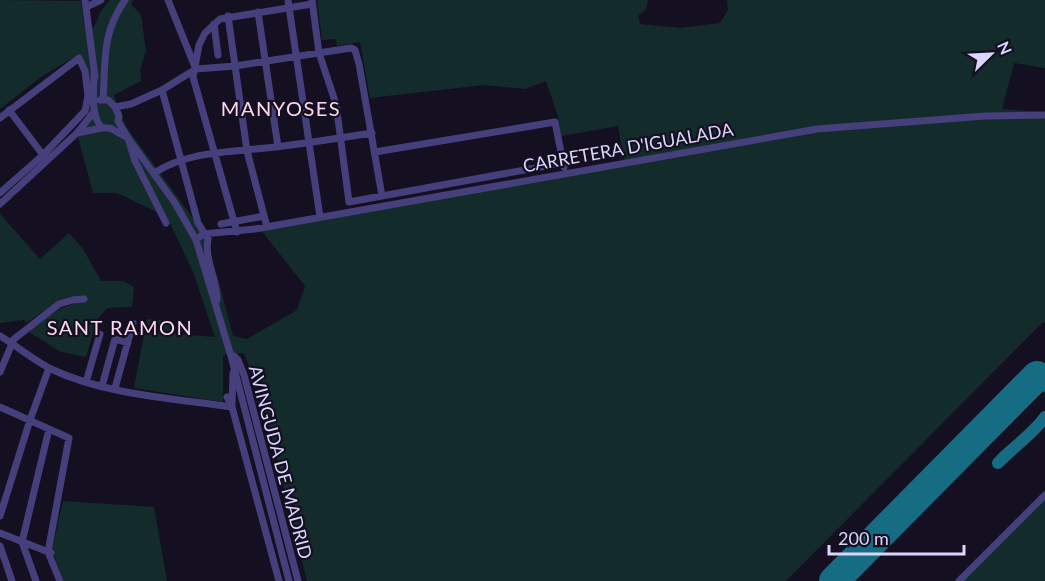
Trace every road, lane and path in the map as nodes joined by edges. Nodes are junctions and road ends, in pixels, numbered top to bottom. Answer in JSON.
{"nodes":[{"id":1,"x":101,"y":0,"type":"edge"},
{"id":2,"x":125,"y":0,"type":"edge"},
{"id":3,"x":168,"y":0,"type":"edge"},
{"id":4,"x":312,"y":2,"type":"edge"},
{"id":5,"x":85,"y":3,"type":"edge"},
{"id":6,"x":288,"y":4,"type":"edge"},
{"id":7,"x":258,"y":12,"type":"junction"},
{"id":8,"x":228,"y":16,"type":"junction"},
{"id":9,"x":214,"y":24,"type":"junction"},
{"id":10,"x":319,"y":53,"type":"junction"},
{"id":11,"x":218,"y":56,"type":"dead end"},
{"id":12,"x":296,"y":57,"type":"junction"},
{"id":13,"x":266,"y":62,"type":"junction"},
{"id":14,"x":235,"y":66,"type":"junction"},
{"id":15,"x":196,"y":69,"type":"junction"},
{"id":16,"x":94,"y":73,"type":"junction"},
{"id":17,"x":105,"y":78,"type":"junction"},
{"id":18,"x":162,"y":90,"type":"junction"},
{"id":19,"x":102,"y":100,"type":"junction"},
{"id":20,"x":131,"y":104,"type":"junction"},
{"id":21,"x":114,"y":105,"type":"junction"},
{"id":22,"x":9,"y":110,"type":"junction"},
{"id":23,"x":94,"y":110,"type":"junction"},
{"id":24,"x":1045,"y":115,"type":"edge"},
{"id":25,"x":0,"y":118,"type":"edge"},
{"id":26,"x":118,"y":119,"type":"junction"},
{"id":27,"x":102,"y":128,"type":"junction"},
{"id":28,"x":110,"y":128,"type":"junction"},
{"id":29,"x":77,"y":133,"type":"junction"},
{"id":30,"x":372,"y":133,"type":"junction"},
{"id":31,"x":68,"y":136,"type":"junction"},
{"id":32,"x":128,"y":138,"type":"junction"},
{"id":33,"x":341,"y":138,"type":"junction"},
{"id":34,"x":309,"y":142,"type":"junction"},
{"id":35,"x":278,"y":147,"type":"junction"},
{"id":36,"x":247,"y":151,"type":"junction"},
{"id":37,"x":214,"y":152,"type":"junction"},
{"id":38,"x":375,"y":152,"type":"junction"},
{"id":39,"x":43,"y":155,"type":"junction"},
{"id":40,"x":182,"y":161,"type":"junction"},
{"id":41,"x":563,"y":163,"type":"junction"},
{"id":42,"x":157,"y":172,"type":"junction"},
{"id":43,"x":566,"y":173,"type":"junction"},
{"id":44,"x":381,"y":196,"type":"junction"},
{"id":45,"x":2,"y":197,"type":"edge"},
{"id":46,"x":175,"y":203,"type":"junction"},
{"id":47,"x":0,"y":204,"type":"edge"},
{"id":48,"x":264,"y":216,"type":"junction"},
{"id":49,"x":320,"y":217,"type":"junction"},
{"id":50,"x":233,"y":221,"type":"junction"},
{"id":51,"x":166,"y":223,"type":"dead end"},
{"id":52,"x":221,"y":224,"type":"dead end"},
{"id":53,"x":267,"y":227,"type":"junction"},
{"id":54,"x":237,"y":232,"type":"junction"},
{"id":55,"x":206,"y":234,"type":"junction"},
{"id":56,"x":196,"y":240,"type":"junction"},
{"id":57,"x":84,"y":299,"type":"dead end"},
{"id":58,"x":217,"y":309,"type":"junction"},
{"id":59,"x":134,"y":323,"type":"dead end"},
{"id":60,"x":100,"y":334,"type":"dead end"},
{"id":61,"x":0,"y":336,"type":"edge"},
{"id":62,"x":12,"y":343,"type":"junction"},
{"id":63,"x":128,"y":343,"type":"junction"},
{"id":64,"x":231,"y":356,"type":"junction"},
{"id":65,"x":233,"y":365,"type":"junction"},
{"id":66,"x":49,"y":368,"type":"junction"},
{"id":67,"x":0,"y":372,"type":"edge"},
{"id":68,"x":86,"y":382,"type":"junction"},
{"id":69,"x":102,"y":386,"type":"junction"},
{"id":70,"x":115,"y":388,"type":"junction"},
{"id":71,"x":227,"y":397,"type":"dead end"},
{"id":72,"x":0,"y":406,"type":"edge"},
{"id":73,"x":232,"y":406,"type":"junction"},
{"id":74,"x":30,"y":420,"type":"junction"},
{"id":75,"x":49,"y":429,"type":"junction"},
{"id":76,"x":1045,"y":495,"type":"edge"},
{"id":77,"x":0,"y":516,"type":"edge"},
{"id":78,"x":0,"y":533,"type":"edge"},
{"id":79,"x":21,"y":542,"type":"junction"},
{"id":80,"x":0,"y":546,"type":"edge"},
{"id":81,"x":49,"y":552,"type":"junction"},
{"id":82,"x":12,"y":581,"type":"edge"},
{"id":83,"x":36,"y":581,"type":"edge"},
{"id":84,"x":60,"y":581,"type":"edge"},
{"id":85,"x":279,"y":581,"type":"edge"},
{"id":86,"x":288,"y":581,"type":"edge"},
{"id":87,"x":298,"y":581,"type":"edge"},
{"id":88,"x":959,"y":581,"type":"edge"}],
"edges":[{"from":1,"to":5,"type":"street"},
{"from":2,"to":17,"type":"street"},
{"from":3,"to":15,"type":"street"},
{"from":4,"to":6,"type":"street"},
{"from":4,"to":10,"type":"street"},
{"from":5,"to":16,"type":"street"},
{"from":6,"to":7,"type":"street"},
{"from":6,"to":12,"type":"street"},
{"from":7,"to":8,"type":"street"},
{"from":7,"to":13,"type":"street"},
{"from":8,"to":9,"type":"street"},
{"from":8,"to":14,"type":"street"},
{"from":9,"to":11,"type":"street"},
{"from":9,"to":15,"type":"street"},
{"from":10,"to":12,"type":"street"},
{"from":10,"to":30,"type":"street"},
{"from":10,"to":33,"type":"street"},
{"from":12,"to":13,"type":"street"},
{"from":12,"to":34,"type":"street"},
{"from":13,"to":14,"type":"street"},
{"from":13,"to":35,"type":"street"},
{"from":14,"to":15,"type":"street"},
{"from":14,"to":36,"type":"street"},
{"from":15,"to":18,"type":"street"},
{"from":15,"to":37,"type":"street"},
{"from":16,"to":19,"type":"street"},
{"from":16,"to":23,"type":"street"},
{"from":17,"to":19,"type":"street"},
{"from":17,"to":21,"type":"street"},
{"from":18,"to":20,"type":"street"},
{"from":18,"to":40,"type":"street"},
{"from":19,"to":21,"type":"street"},
{"from":19,"to":23,"type":"street"},
{"from":20,"to":21,"type":"street"},
{"from":20,"to":26,"type":"street"},
{"from":21,"to":26,"type":"street"},
{"from":22,"to":25,"type":"street"},
{"from":22,"to":31,"type":"street"},
{"from":22,"to":39,"type":"street"},
{"from":23,"to":27,"type":"street"},
{"from":23,"to":29,"type":"street"},
{"from":24,"to":43,"type":"street","name":"CARRETERA D'IGUALADA"},
{"from":26,"to":28,"type":"street"},
{"from":26,"to":32,"type":"street"},
{"from":27,"to":28,"type":"street"},
{"from":27,"to":29,"type":"street"},
{"from":28,"to":32,"type":"street"},
{"from":29,"to":31,"type":"street"},
{"from":30,"to":33,"type":"street"},
{"from":30,"to":38,"type":"street"},
{"from":31,"to":39,"type":"street"},
{"from":31,"to":45,"type":"street"},
{"from":32,"to":42,"type":"street"},
{"from":32,"to":51,"type":"street"},
{"from":33,"to":34,"type":"street"},
{"from":33,"to":44,"type":"street"},
{"from":34,"to":35,"type":"street"},
{"from":34,"to":49,"type":"street"},
{"from":35,"to":36,"type":"street"},
{"from":36,"to":37,"type":"street"},
{"from":36,"to":48,"type":"street"},
{"from":37,"to":40,"type":"street"},
{"from":37,"to":50,"type":"street"},
{"from":38,"to":41,"type":"street"},
{"from":38,"to":44,"type":"street"},
{"from":39,"to":45,"type":"street"},
{"from":40,"to":42,"type":"street"},
{"from":40,"to":55,"type":"street"},
{"from":41,"to":43,"type":"street"},
{"from":41,"to":44,"type":"street"},
{"from":42,"to":46,"type":"street"},
{"from":43,"to":49,"type":"street","name":"CARRETERA D'IGUALADA"},
{"from":45,"to":47,"type":"street"},
{"from":46,"to":55,"type":"street"},
{"from":46,"to":56,"type":"street","name":"AVINGUDA DE MADRID"},
{"from":48,"to":50,"type":"street"},
{"from":48,"to":53,"type":"street"},
{"from":49,"to":53,"type":"street","name":"CARRETERA D'IGUALADA"},
{"from":50,"to":52,"type":"street"},
{"from":50,"to":54,"type":"street"},
{"from":53,"to":54,"type":"street","name":"CARRETERA D'IGUALADA"},
{"from":54,"to":55,"type":"street","name":"CARRETERA D'IGUALADA"},
{"from":55,"to":56,"type":"street","name":"CARRETERA D'IGUALADA"},
{"from":55,"to":58,"type":"street"},
{"from":56,"to":58,"type":"street","name":"AVINGUDA DE MADRID"},
{"from":57,"to":62,"type":"street"},
{"from":58,"to":64,"type":"street","name":"AVINGUDA DE MADRID"},
{"from":59,"to":63,"type":"street"},
{"from":60,"to":68,"type":"street"},
{"from":61,"to":62,"type":"street"},
{"from":62,"to":66,"type":"street"},
{"from":62,"to":67,"type":"street"},
{"from":63,"to":69,"type":"street"},
{"from":63,"to":70,"type":"street"},
{"from":64,"to":65,"type":"street","name":"AVINGUDA DE MADRID"},
{"from":64,"to":87,"type":"street","name":"AVINGUDA DE MADRID"},
{"from":65,"to":73,"type":"street"},
{"from":65,"to":86,"type":"street","name":"AVINGUDA DE MADRID"},
{"from":66,"to":68,"type":"street"},
{"from":66,"to":74,"type":"street"},
{"from":68,"to":69,"type":"street"},
{"from":69,"to":70,"type":"street"},
{"from":70,"to":73,"type":"street"},
{"from":71,"to":73,"type":"street","name":"AVINGUDA DE MADRID"},
{"from":72,"to":74,"type":"street"},
{"from":73,"to":85,"type":"street","name":"AVINGUDA DE MADRID"},
{"from":74,"to":75,"type":"street"},
{"from":74,"to":77,"type":"street"},
{"from":75,"to":79,"type":"street"},
{"from":75,"to":81,"type":"street"},
{"from":76,"to":88,"type":"street"},
{"from":78,"to":79,"type":"street"},
{"from":79,"to":81,"type":"street"},
{"from":79,"to":83,"type":"street"},
{"from":80,"to":82,"type":"street"},
{"from":81,"to":84,"type":"street"}]}
